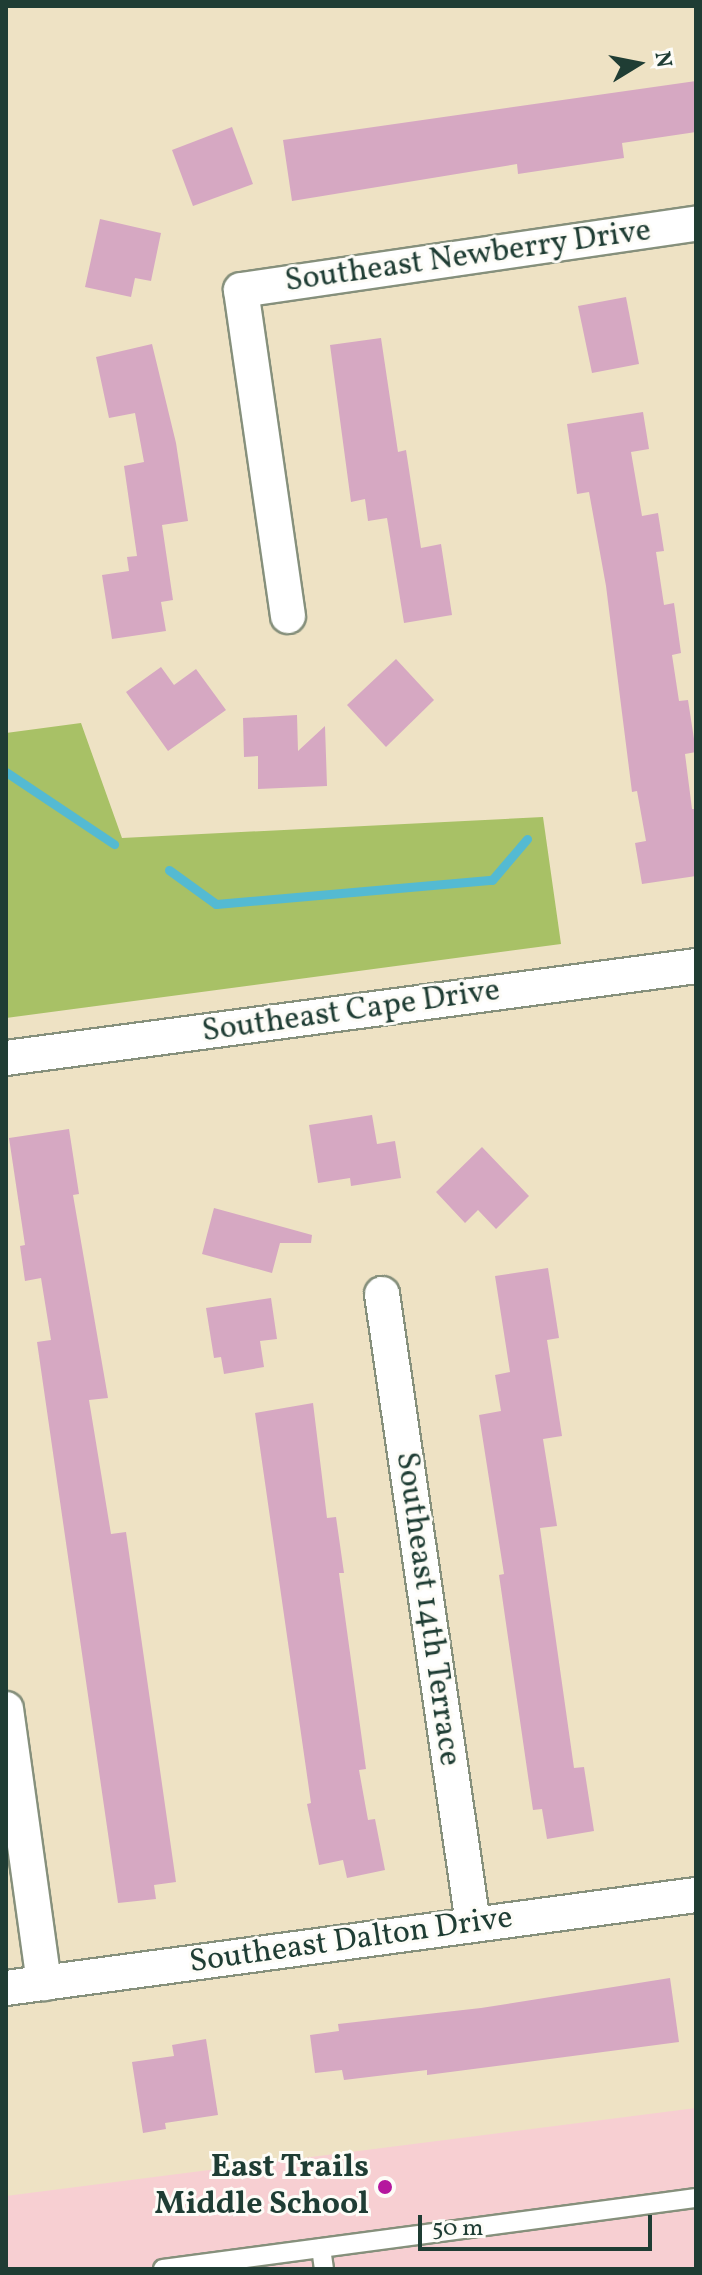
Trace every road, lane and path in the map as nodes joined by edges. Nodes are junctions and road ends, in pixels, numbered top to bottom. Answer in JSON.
{"nodes":[{"id":1,"x":696,"y":224,"type":"edge"},
{"id":2,"x":288,"y":616,"type":"dead end"},
{"id":3,"x":696,"y":966,"type":"edge"},
{"id":4,"x":6,"y":1058,"type":"edge"},
{"id":5,"x":382,"y":1294,"type":"dead end"},
{"id":6,"x":6,"y":1709,"type":"edge"},
{"id":7,"x":696,"y":1895,"type":"edge"},
{"id":8,"x":473,"y":1924,"type":"junction"},
{"id":9,"x":44,"y":1983,"type":"junction"},
{"id":10,"x":6,"y":1988,"type":"edge"},
{"id":11,"x":696,"y":2198,"type":"edge"},
{"id":12,"x":321,"y":2248,"type":"junction"},
{"id":13,"x":192,"y":2267,"type":"edge"},
{"id":14,"x":163,"y":2269,"type":"edge"},
{"id":15,"x":324,"y":2269,"type":"edge"}],
"edges":[{"from":1,"to":2,"type":"street","name":"Southeast Newberry Drive"},
{"from":3,"to":4,"type":"street","name":"Southeast Cape Drive"},
{"from":5,"to":8,"type":"street","name":"Southeast 14th Terrace"},
{"from":6,"to":9,"type":"street"},
{"from":7,"to":8,"type":"street","name":"Southeast Dalton Drive"},
{"from":8,"to":9,"type":"street","name":"Southeast Dalton Drive"},
{"from":9,"to":10,"type":"street","name":"Southeast Dalton Drive"},
{"from":11,"to":12,"type":"lane"},
{"from":12,"to":13,"type":"lane"},
{"from":12,"to":15,"type":"lane"},
{"from":13,"to":14,"type":"lane"}]}
